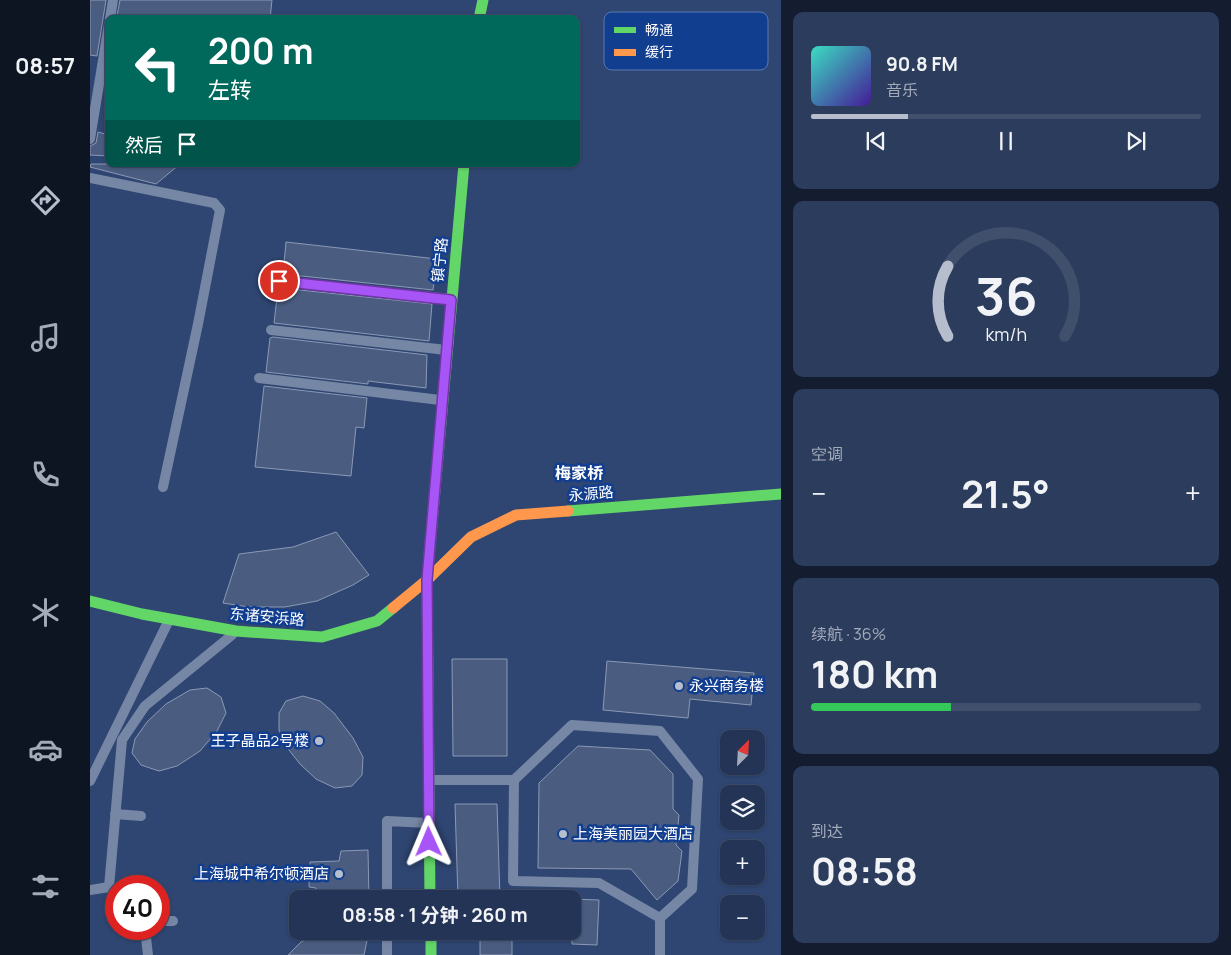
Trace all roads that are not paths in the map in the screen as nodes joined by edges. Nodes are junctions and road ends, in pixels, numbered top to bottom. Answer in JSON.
{"nodes":[{"id":1,"x":113,"y":0,"type":"edge"},
{"id":2,"x":482,"y":0,"type":"edge"},
{"id":3,"x":111,"y":15,"type":"edge"},
{"id":4,"x":480,"y":15,"type":"edge"},
{"id":5,"x":105,"y":48,"type":"edge"},
{"id":6,"x":90,"y":139,"type":"edge"},
{"id":7,"x":464,"y":167,"type":"edge"},
{"id":8,"x":90,"y":178,"type":"edge"},
{"id":9,"x":279,"y":281,"type":"dead end"},
{"id":10,"x":451,"y":300,"type":"junction"},
{"id":11,"x":271,"y":330,"type":"dead end"},
{"id":12,"x":446,"y":350,"type":"junction"},
{"id":13,"x":260,"y":378,"type":"dead end"},
{"id":14,"x":442,"y":400,"type":"junction"},
{"id":15,"x":163,"y":486,"type":"dead end"},
{"id":16,"x":781,"y":494,"type":"edge"},
{"id":17,"x":427,"y":580,"type":"junction"},
{"id":18,"x":90,"y":601,"type":"edge"},
{"id":19,"x":169,"y":619,"type":"junction"},
{"id":20,"x":236,"y":631,"type":"junction"},
{"id":21,"x":428,"y":780,"type":"junction"},
{"id":22,"x":514,"y":780,"type":"junction"},
{"id":23,"x":90,"y":781,"type":"edge"},
{"id":24,"x":115,"y":814,"type":"junction"},
{"id":25,"x":141,"y":816,"type":"dead end"},
{"id":26,"x":428,"y":823,"type":"junction"},
{"id":27,"x":113,"y":875,"type":"edge"},
{"id":28,"x":90,"y":890,"type":"edge"},
{"id":29,"x":387,"y":890,"type":"edge"},
{"id":30,"x":430,"y":890,"type":"edge"},
{"id":31,"x":105,"y":891,"type":"edge"},
{"id":32,"x":660,"y":918,"type":"junction"},
{"id":33,"x":146,"y":940,"type":"edge"},
{"id":34,"x":387,"y":940,"type":"edge"},
{"id":35,"x":430,"y":940,"type":"edge"},
{"id":36,"x":148,"y":955,"type":"edge"},
{"id":37,"x":387,"y":955,"type":"edge"},
{"id":38,"x":431,"y":955,"type":"edge"},
{"id":39,"x":660,"y":955,"type":"edge"}],
"edges":[{"from":1,"to":3,"type":"lane"},
{"from":2,"to":4,"type":"street"},
{"from":5,"to":6,"type":"lane"},
{"from":7,"to":10,"type":"street","name":"镇宁路"},
{"from":8,"to":15,"type":"lane"},
{"from":9,"to":10,"type":"lane"},
{"from":10,"to":12,"type":"street","name":"镇宁路"},
{"from":11,"to":12,"type":"lane"},
{"from":12,"to":14,"type":"street","name":"镇宁路"},
{"from":13,"to":14,"type":"lane"},
{"from":14,"to":17,"type":"street","name":"镇宁路"},
{"from":16,"to":17,"type":"street","name":"永源路"},
{"from":17,"to":20,"type":"street","name":"东诸安浜路"},
{"from":17,"to":21,"type":"street","name":"镇宁路"},
{"from":18,"to":19,"type":"street","name":"东诸安浜路"},
{"from":19,"to":20,"type":"street","name":"东诸安浜路"},
{"from":19,"to":23,"type":"lane"},
{"from":20,"to":24,"type":"lane"},
{"from":21,"to":22,"type":"lane"},
{"from":21,"to":26,"type":"street","name":"镇宁路"},
{"from":22,"to":32,"type":"lane"},
{"from":22,"to":32,"type":"lane"},
{"from":24,"to":25,"type":"lane"},
{"from":24,"to":27,"type":"lane"},
{"from":26,"to":29,"type":"lane"},
{"from":26,"to":30,"type":"street","name":"镇宁路"},
{"from":28,"to":31,"type":"lane"},
{"from":32,"to":39,"type":"lane"},
{"from":33,"to":36,"type":"lane"},
{"from":34,"to":37,"type":"lane"},
{"from":35,"to":38,"type":"street"}]}
